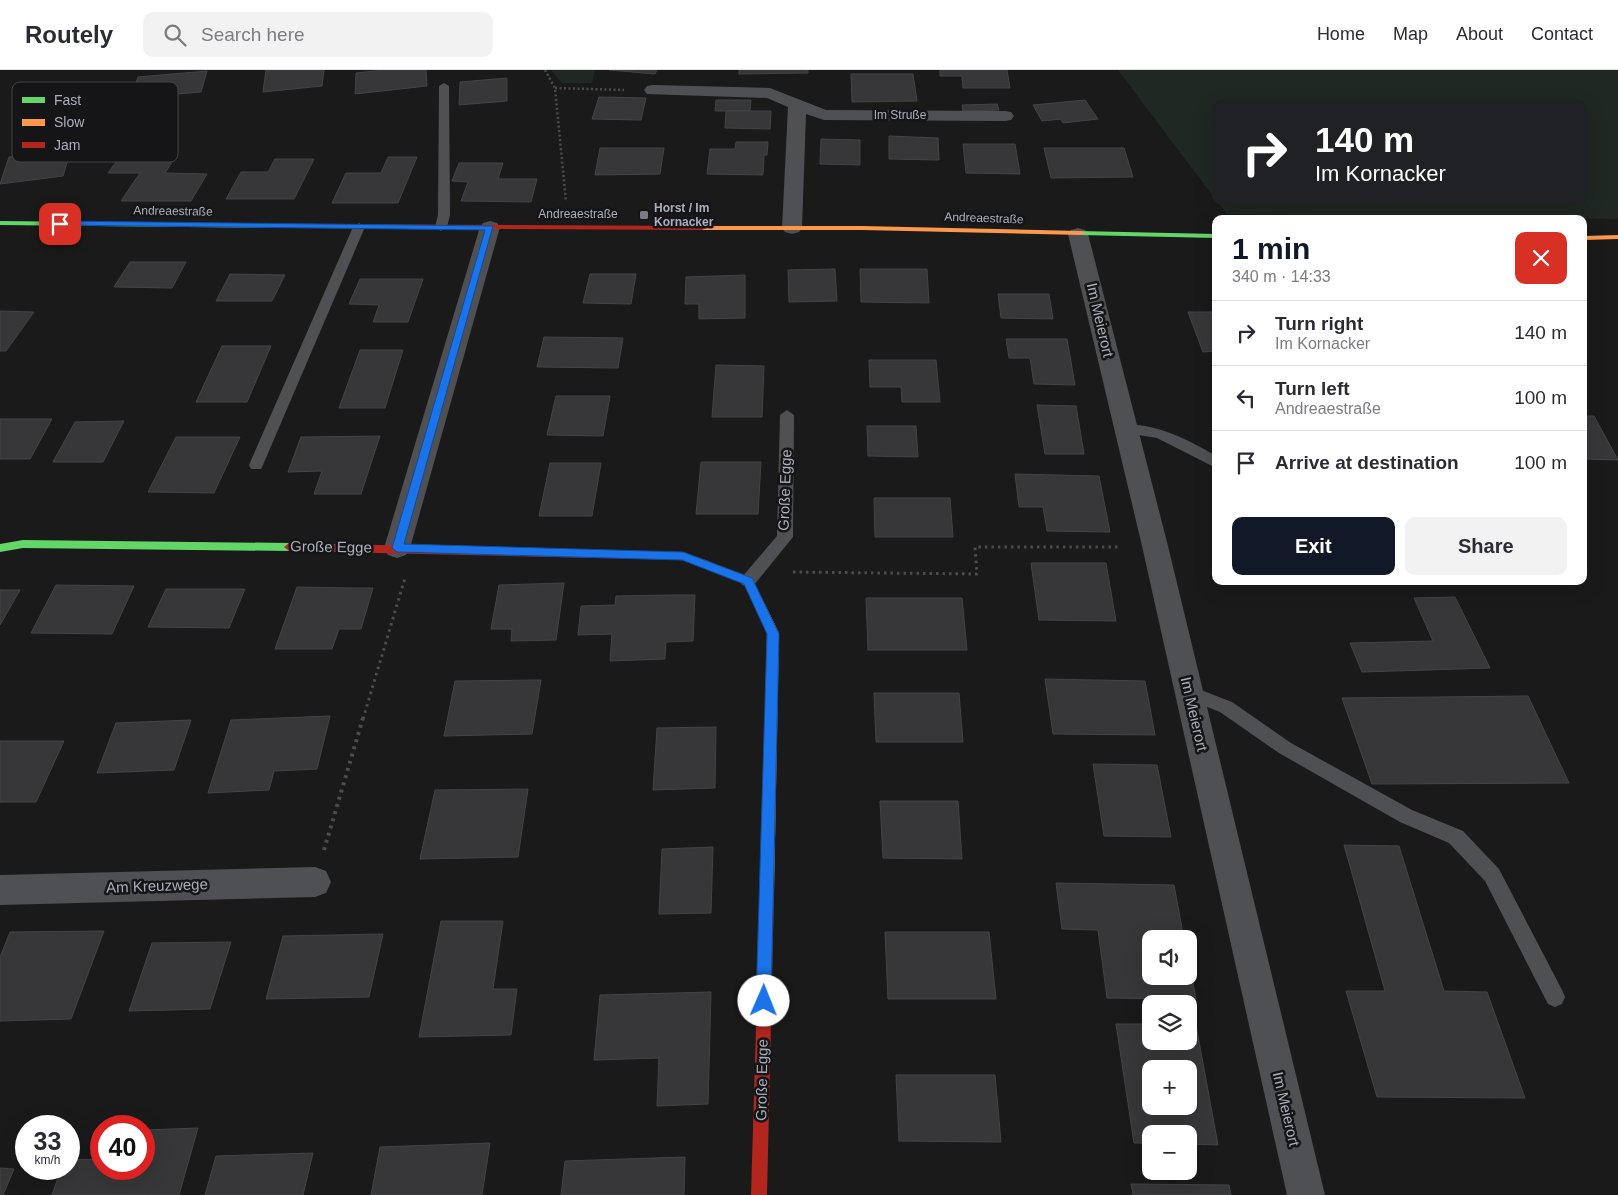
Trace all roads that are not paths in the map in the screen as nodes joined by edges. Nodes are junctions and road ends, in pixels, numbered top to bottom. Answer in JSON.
{"nodes":[{"id":1,"x":444,"y":86,"type":"dead end"},
{"id":2,"x":653,"y":90,"type":"road end"},
{"id":3,"x":797,"y":106,"type":"junction"},
{"id":4,"x":1005,"y":116,"type":"dead end"},
{"id":5,"x":0,"y":223,"type":"edge"},
{"id":6,"x":359,"y":227,"type":"junction"},
{"id":7,"x":441,"y":227,"type":"junction"},
{"id":8,"x":490,"y":228,"type":"junction"},
{"id":9,"x":792,"y":228,"type":"junction"},
{"id":10,"x":1078,"y":234,"type":"junction"},
{"id":11,"x":1212,"y":236,"type":"edge"},
{"id":12,"x":1618,"y":237,"type":"edge"},
{"id":13,"x":1587,"y":238,"type":"edge"},
{"id":14,"x":787,"y":415,"type":"dead end"},
{"id":15,"x":1126,"y":429,"type":"junction"},
{"id":16,"x":1212,"y":461,"type":"edge"},
{"id":17,"x":256,"y":465,"type":"dead end"},
{"id":18,"x":0,"y":548,"type":"edge"},
{"id":19,"x":397,"y":548,"type":"junction"},
{"id":20,"x":748,"y":581,"type":"junction"},
{"id":21,"x":1188,"y":692,"type":"junction"},
{"id":22,"x":315,"y":882,"type":"road end"},
{"id":23,"x":0,"y":890,"type":"edge"},
{"id":24,"x":1554,"y":997,"type":"dead end"},
{"id":25,"x":759,"y":1195,"type":"edge"},
{"id":26,"x":1306,"y":1195,"type":"edge"}],
"edges":[{"from":1,"to":7,"type":"lane"},
{"from":2,"to":3,"type":"street","name":"Im Struße"},
{"from":3,"to":4,"type":"street","name":"Im Struße"},
{"from":3,"to":9,"type":"street"},
{"from":5,"to":6,"type":"street","name":"Andreaestraße"},
{"from":6,"to":7,"type":"street","name":"Andreaestraße"},
{"from":6,"to":17,"type":"lane"},
{"from":7,"to":8,"type":"street","name":"Andreaestraße"},
{"from":8,"to":9,"type":"street","name":"Andreaestraße"},
{"from":8,"to":19,"type":"street"},
{"from":9,"to":10,"type":"street","name":"Andreaestraße"},
{"from":10,"to":11,"type":"street","name":"Andreaestraße"},
{"from":10,"to":15,"type":"street","name":"Im Meierort"},
{"from":12,"to":13,"type":"street"},
{"from":14,"to":20,"type":"lane","name":"Große Egge"},
{"from":15,"to":16,"type":"lane"},
{"from":15,"to":21,"type":"street","name":"Im Meierort"},
{"from":18,"to":19,"type":"street","name":"Große Egge"},
{"from":19,"to":20,"type":"street","name":"Große Egge"},
{"from":20,"to":25,"type":"street","name":"Große Egge"},
{"from":21,"to":24,"type":"lane"},
{"from":21,"to":26,"type":"street","name":"Im Meierort"},
{"from":22,"to":23,"type":"street","name":"Am Kreuzwege"}]}
